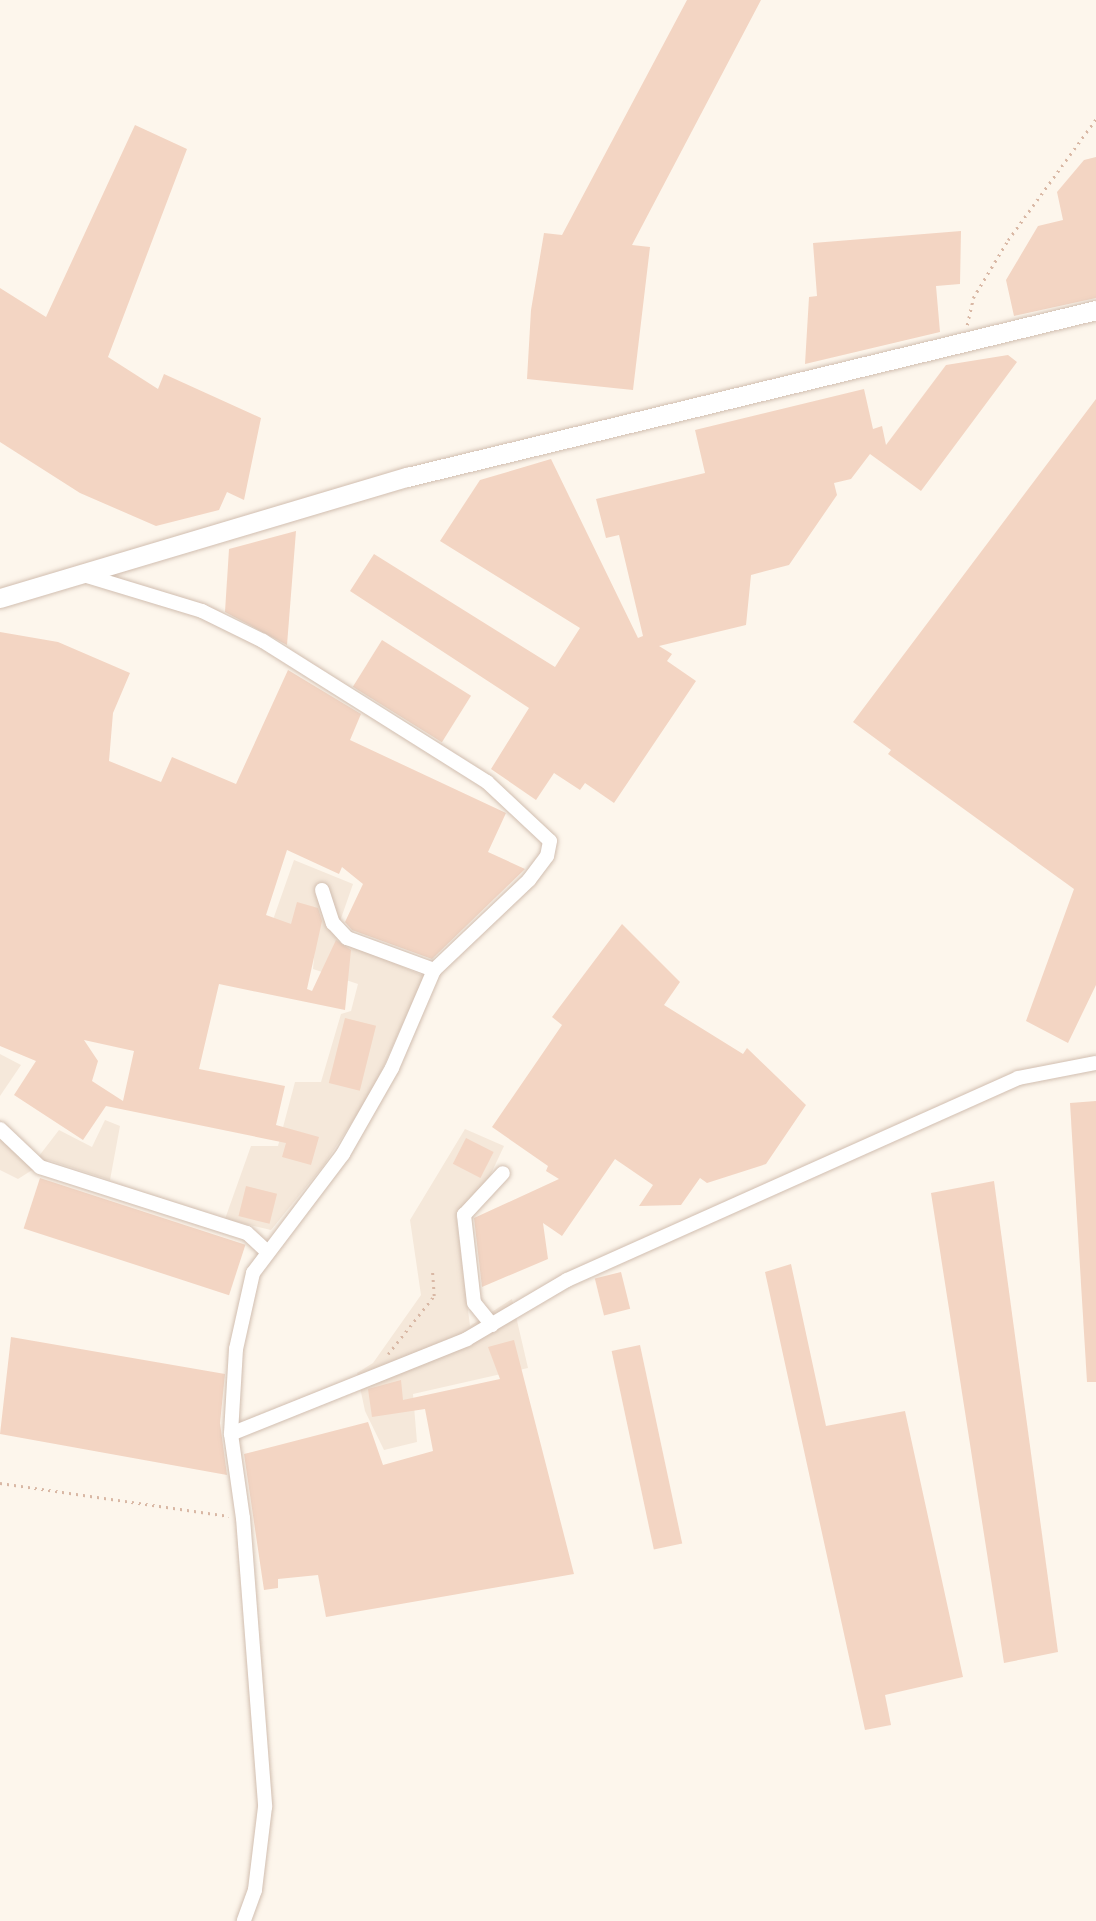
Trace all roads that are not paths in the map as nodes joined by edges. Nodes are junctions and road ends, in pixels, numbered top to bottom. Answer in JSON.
{"nodes":[{"id":1,"x":1096,"y":310,"type":"edge"},
{"id":2,"x":87,"y":576,"type":"junction"},
{"id":3,"x":0,"y":598,"type":"edge"},
{"id":4,"x":322,"y":890,"type":"dead end"},
{"id":5,"x":434,"y":970,"type":"junction"},
{"id":6,"x":1096,"y":1063,"type":"edge"},
{"id":7,"x":0,"y":1129,"type":"edge"},
{"id":8,"x":503,"y":1173,"type":"dead end"},
{"id":9,"x":266,"y":1251,"type":"junction"},
{"id":10,"x":492,"y":1325,"type":"junction"},
{"id":11,"x":231,"y":1434,"type":"junction"},
{"id":12,"x":244,"y":1921,"type":"edge"}],
"edges":[{"from":1,"to":2,"type":"street"},
{"from":2,"to":3,"type":"street"},
{"from":2,"to":5,"type":"street"},
{"from":4,"to":5,"type":"street"},
{"from":5,"to":9,"type":"street"},
{"from":6,"to":10,"type":"street"},
{"from":7,"to":9,"type":"street"},
{"from":8,"to":10,"type":"street"},
{"from":9,"to":11,"type":"street"},
{"from":10,"to":11,"type":"street"},
{"from":11,"to":12,"type":"street"}]}
